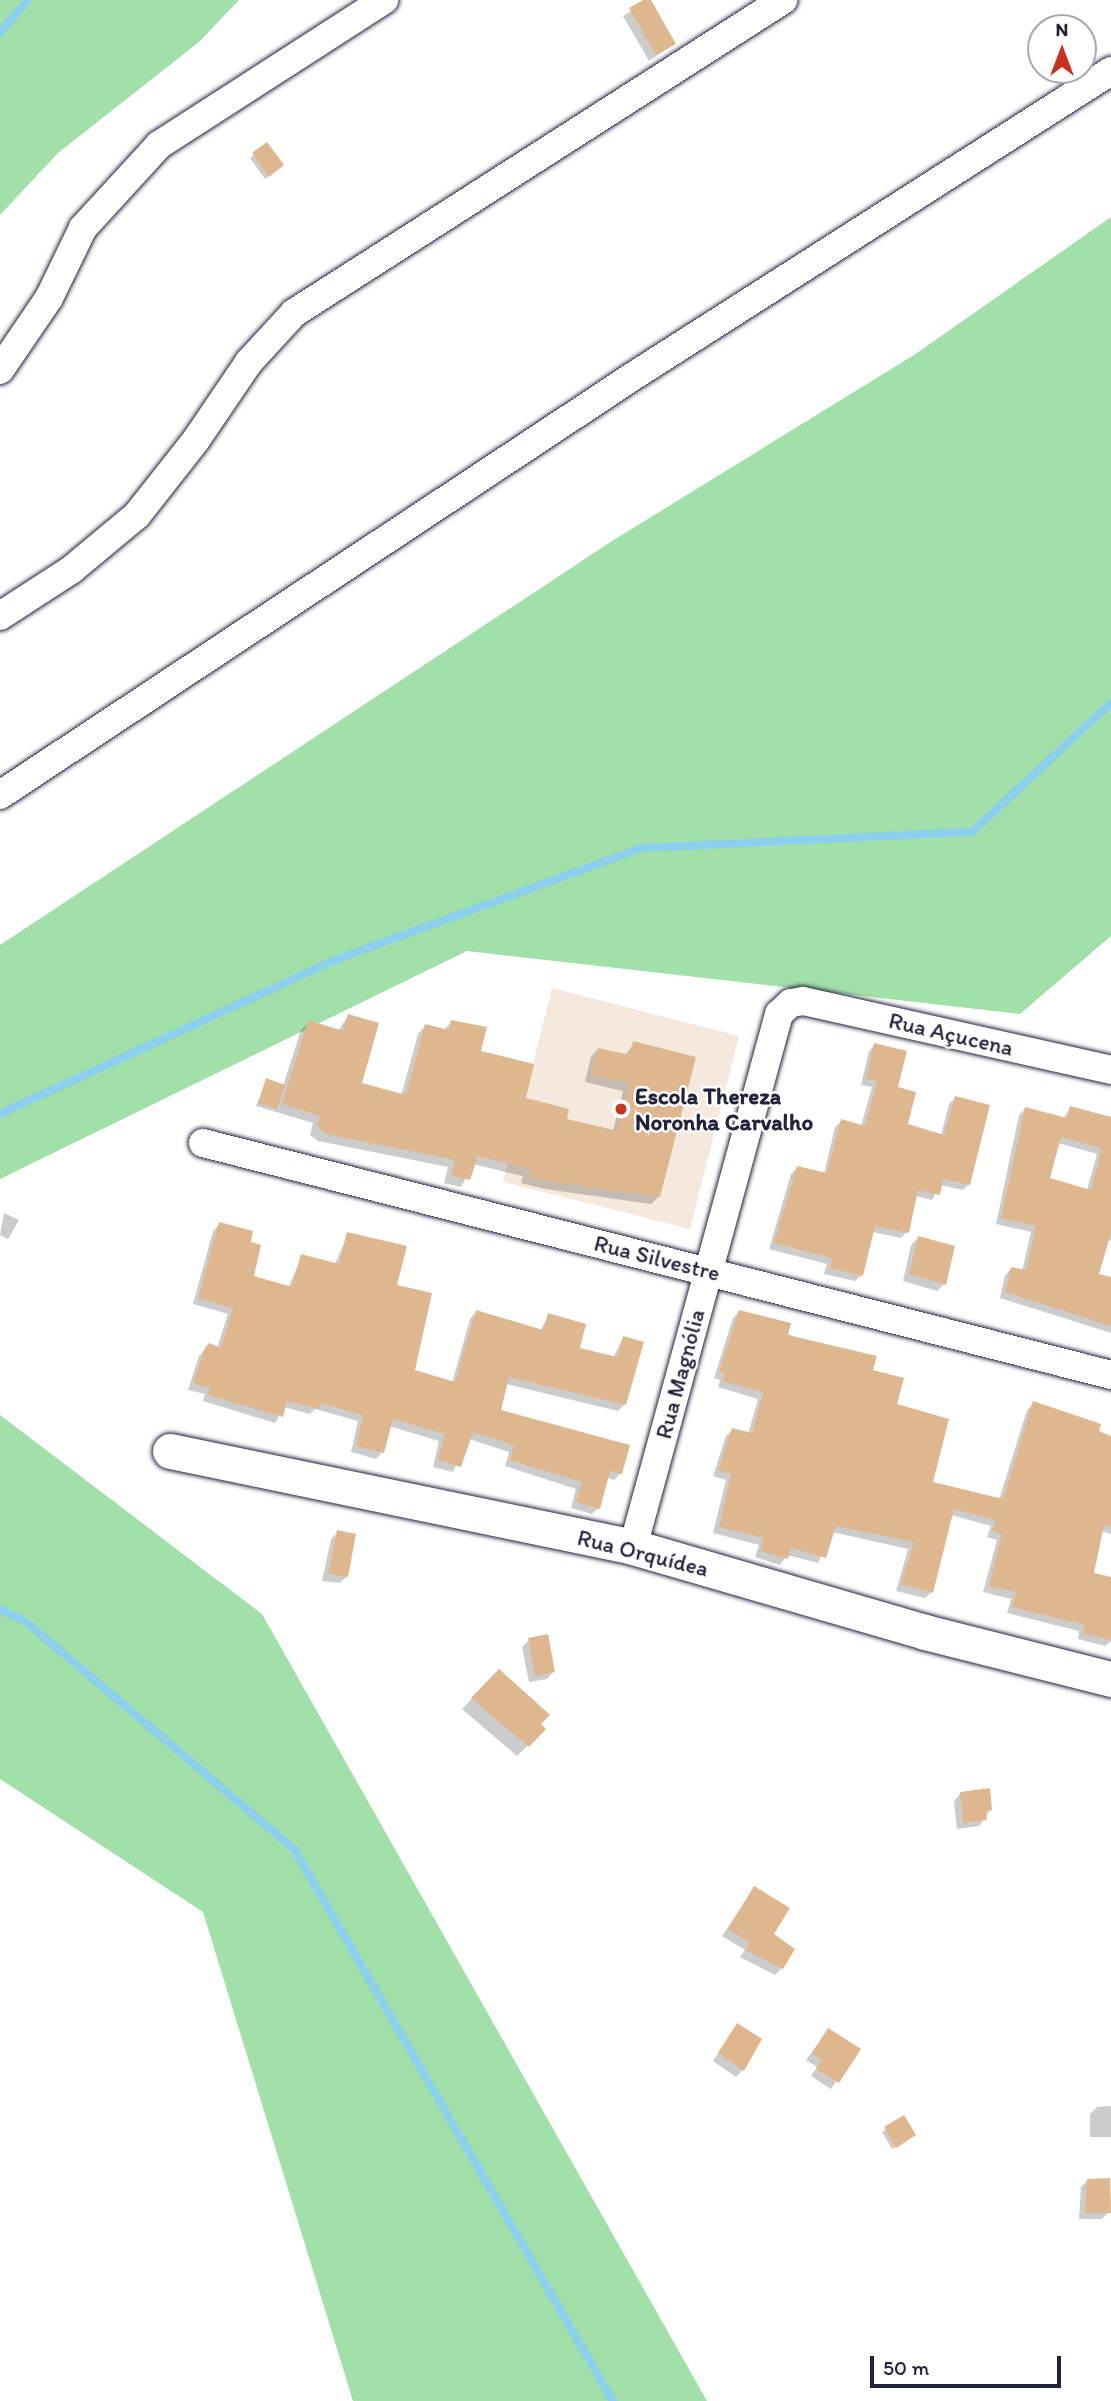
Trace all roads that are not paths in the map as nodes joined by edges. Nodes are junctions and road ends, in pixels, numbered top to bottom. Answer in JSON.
{"nodes":[{"id":1,"x":384,"y":0,"type":"edge"},
{"id":2,"x":783,"y":0,"type":"edge"},
{"id":3,"x":1111,"y":71,"type":"edge"},
{"id":4,"x":0,"y":370,"type":"edge"},
{"id":5,"x":0,"y":616,"type":"edge"},
{"id":6,"x":0,"y":796,"type":"edge"},
{"id":7,"x":791,"y":1003,"type":"joint"},
{"id":8,"x":1111,"y":1070,"type":"edge"},
{"id":9,"x":203,"y":1143,"type":"dead end"},
{"id":10,"x":708,"y":1270,"type":"junction"},
{"id":11,"x":1111,"y":1375,"type":"edge"},
{"id":12,"x":170,"y":1451,"type":"dead end"},
{"id":13,"x":633,"y":1547,"type":"junction"},
{"id":14,"x":1111,"y":1679,"type":"edge"}],
"edges":[{"from":1,"to":4,"type":"street"},
{"from":2,"to":5,"type":"street"},
{"from":3,"to":6,"type":"street"},
{"from":7,"to":8,"type":"street","name":"Rua Açucena"},
{"from":7,"to":10,"type":"street","name":"Rua Magnólia"},
{"from":9,"to":10,"type":"street","name":"Rua Silvestre"},
{"from":10,"to":11,"type":"street","name":"Rua Silvestre"},
{"from":10,"to":13,"type":"street","name":"Rua Magnólia"},
{"from":12,"to":13,"type":"street","name":"Rua Orquídea"},
{"from":13,"to":14,"type":"street","name":"Rua Orquídea"}]}
